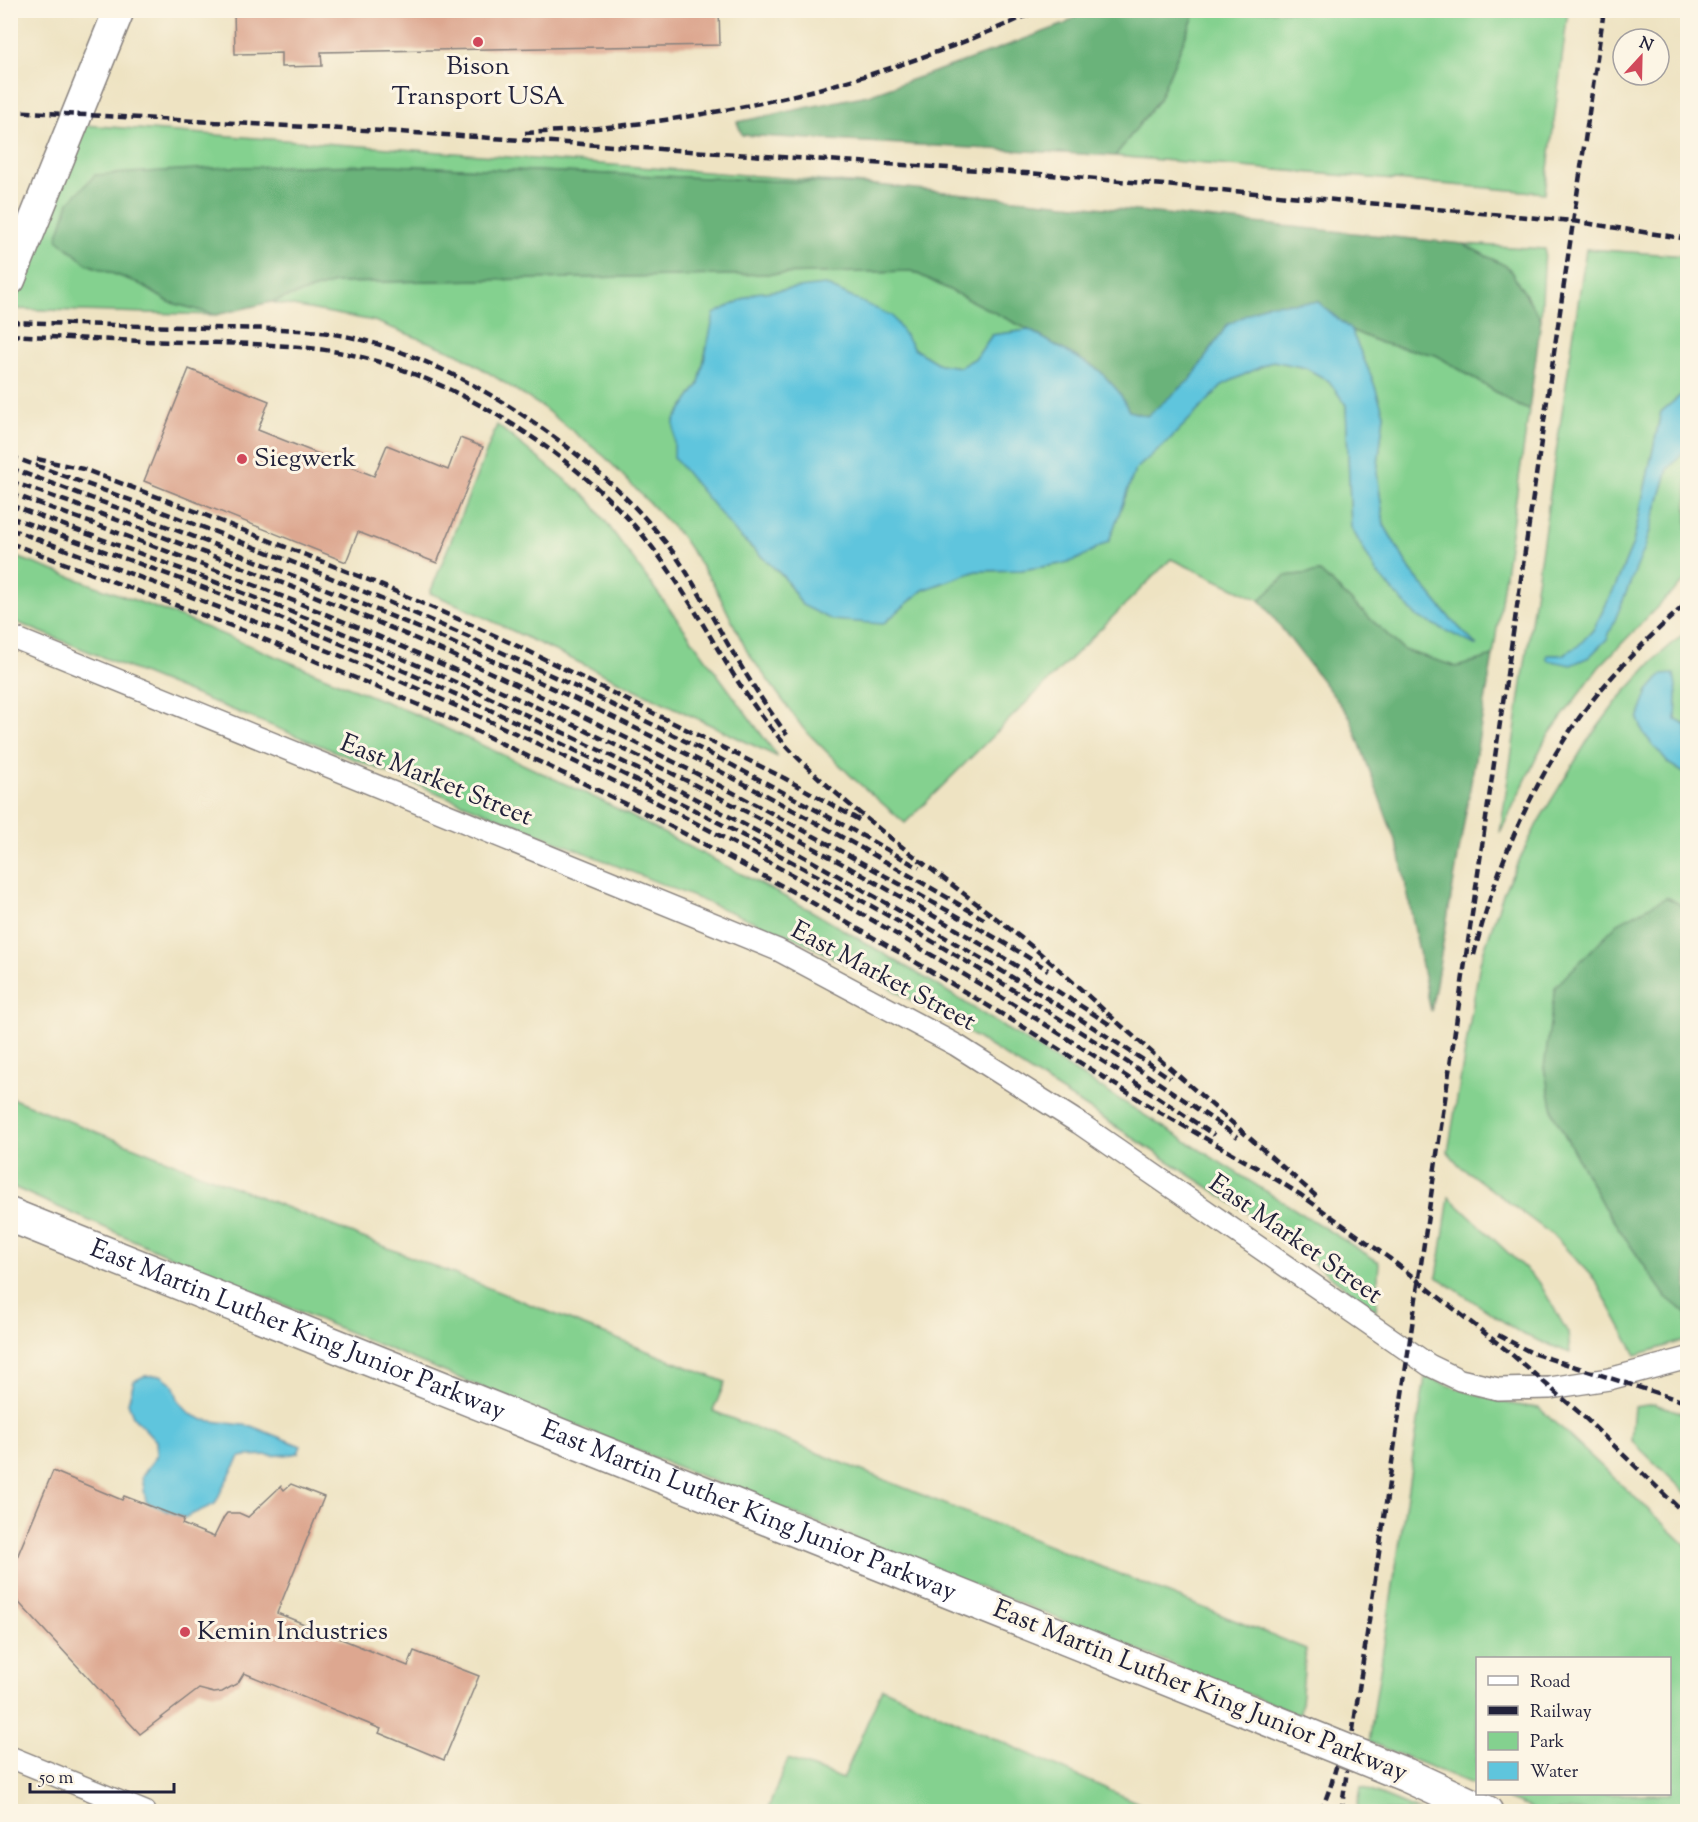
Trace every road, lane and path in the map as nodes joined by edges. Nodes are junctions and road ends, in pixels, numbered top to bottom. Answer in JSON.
{"nodes":[{"id":1,"x":119,"y":10,"type":"edge"},
{"id":2,"x":10,"y":280,"type":"edge"},
{"id":3,"x":10,"y":636,"type":"edge"},
{"id":4,"x":10,"y":1215,"type":"edge"},
{"id":5,"x":1688,"y":1358,"type":"edge"},
{"id":6,"x":10,"y":1757,"type":"edge"},
{"id":7,"x":145,"y":1812,"type":"edge"},
{"id":8,"x":1486,"y":1812,"type":"edge"}],
"edges":[{"from":1,"to":2,"type":"street"},
{"from":3,"to":5,"type":"street","name":"East Market Street"},
{"from":4,"to":8,"type":"main road","name":"East Martin Luther King Junior Parkway","bridge":true},
{"from":6,"to":7,"type":"street"}]}
